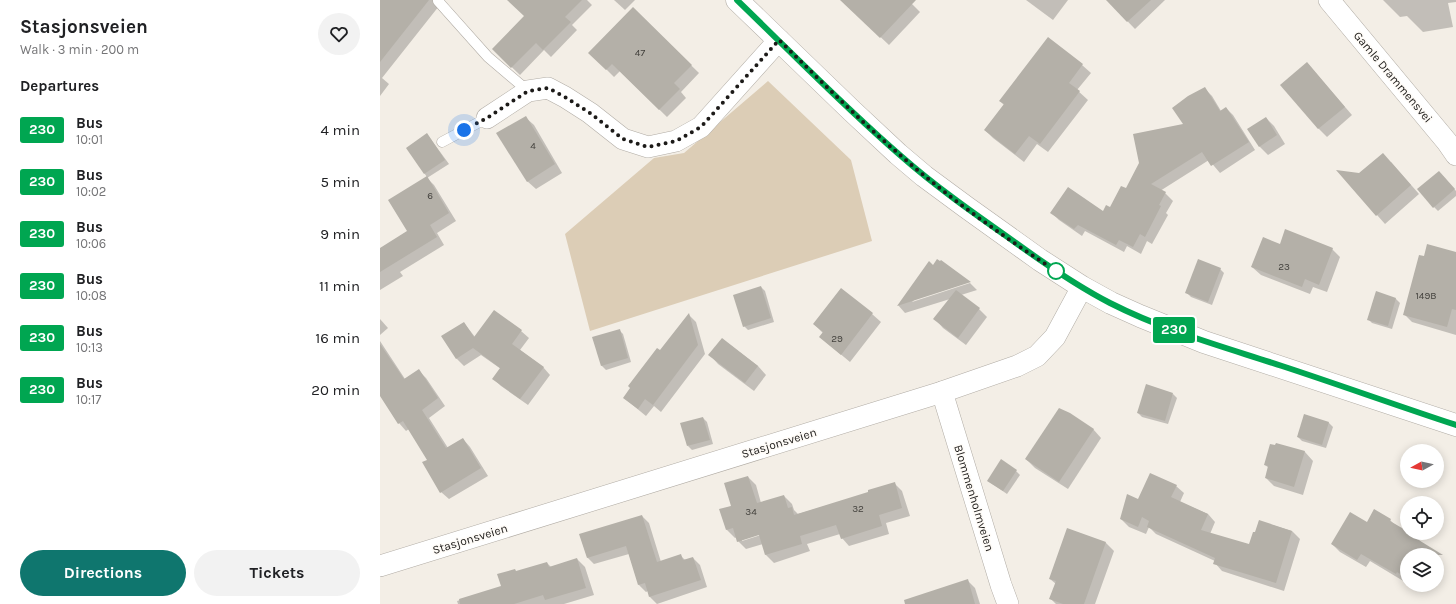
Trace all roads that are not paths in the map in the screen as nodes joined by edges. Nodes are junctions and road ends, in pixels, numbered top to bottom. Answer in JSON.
{"nodes":[{"id":1,"x":737,"y":0,"type":"edge"},
{"id":2,"x":1329,"y":0,"type":"edge"},
{"id":3,"x":438,"y":2,"type":"dead end"},
{"id":4,"x":779,"y":40,"type":"junction"},
{"id":5,"x":528,"y":91,"type":"junction"},
{"id":6,"x":487,"y":118,"type":"joint"},
{"id":7,"x":442,"y":142,"type":"dead end"},
{"id":8,"x":1456,"y":155,"type":"edge"},
{"id":9,"x":1082,"y":287,"type":"junction"},
{"id":10,"x":942,"y":392,"type":"junction"},
{"id":11,"x":1456,"y":425,"type":"edge"},
{"id":12,"x":380,"y":566,"type":"edge"},
{"id":13,"x":1008,"y":604,"type":"edge"}],
"edges":[{"from":1,"to":4,"type":"main road"},
{"from":2,"to":8,"type":"street","name":"Gamle Drammensvei"},
{"from":3,"to":5,"type":"lane"},
{"from":4,"to":5,"type":"street"},
{"from":4,"to":9,"type":"main road"},
{"from":5,"to":6,"type":"street"},
{"from":6,"to":7,"type":"lane"},
{"from":9,"to":10,"type":"street","name":"Stasjonsveien"},
{"from":9,"to":11,"type":"main road"},
{"from":10,"to":12,"type":"street","name":"Stasjonsveien"},
{"from":10,"to":13,"type":"street","name":"Blommenholmveien"}]}
